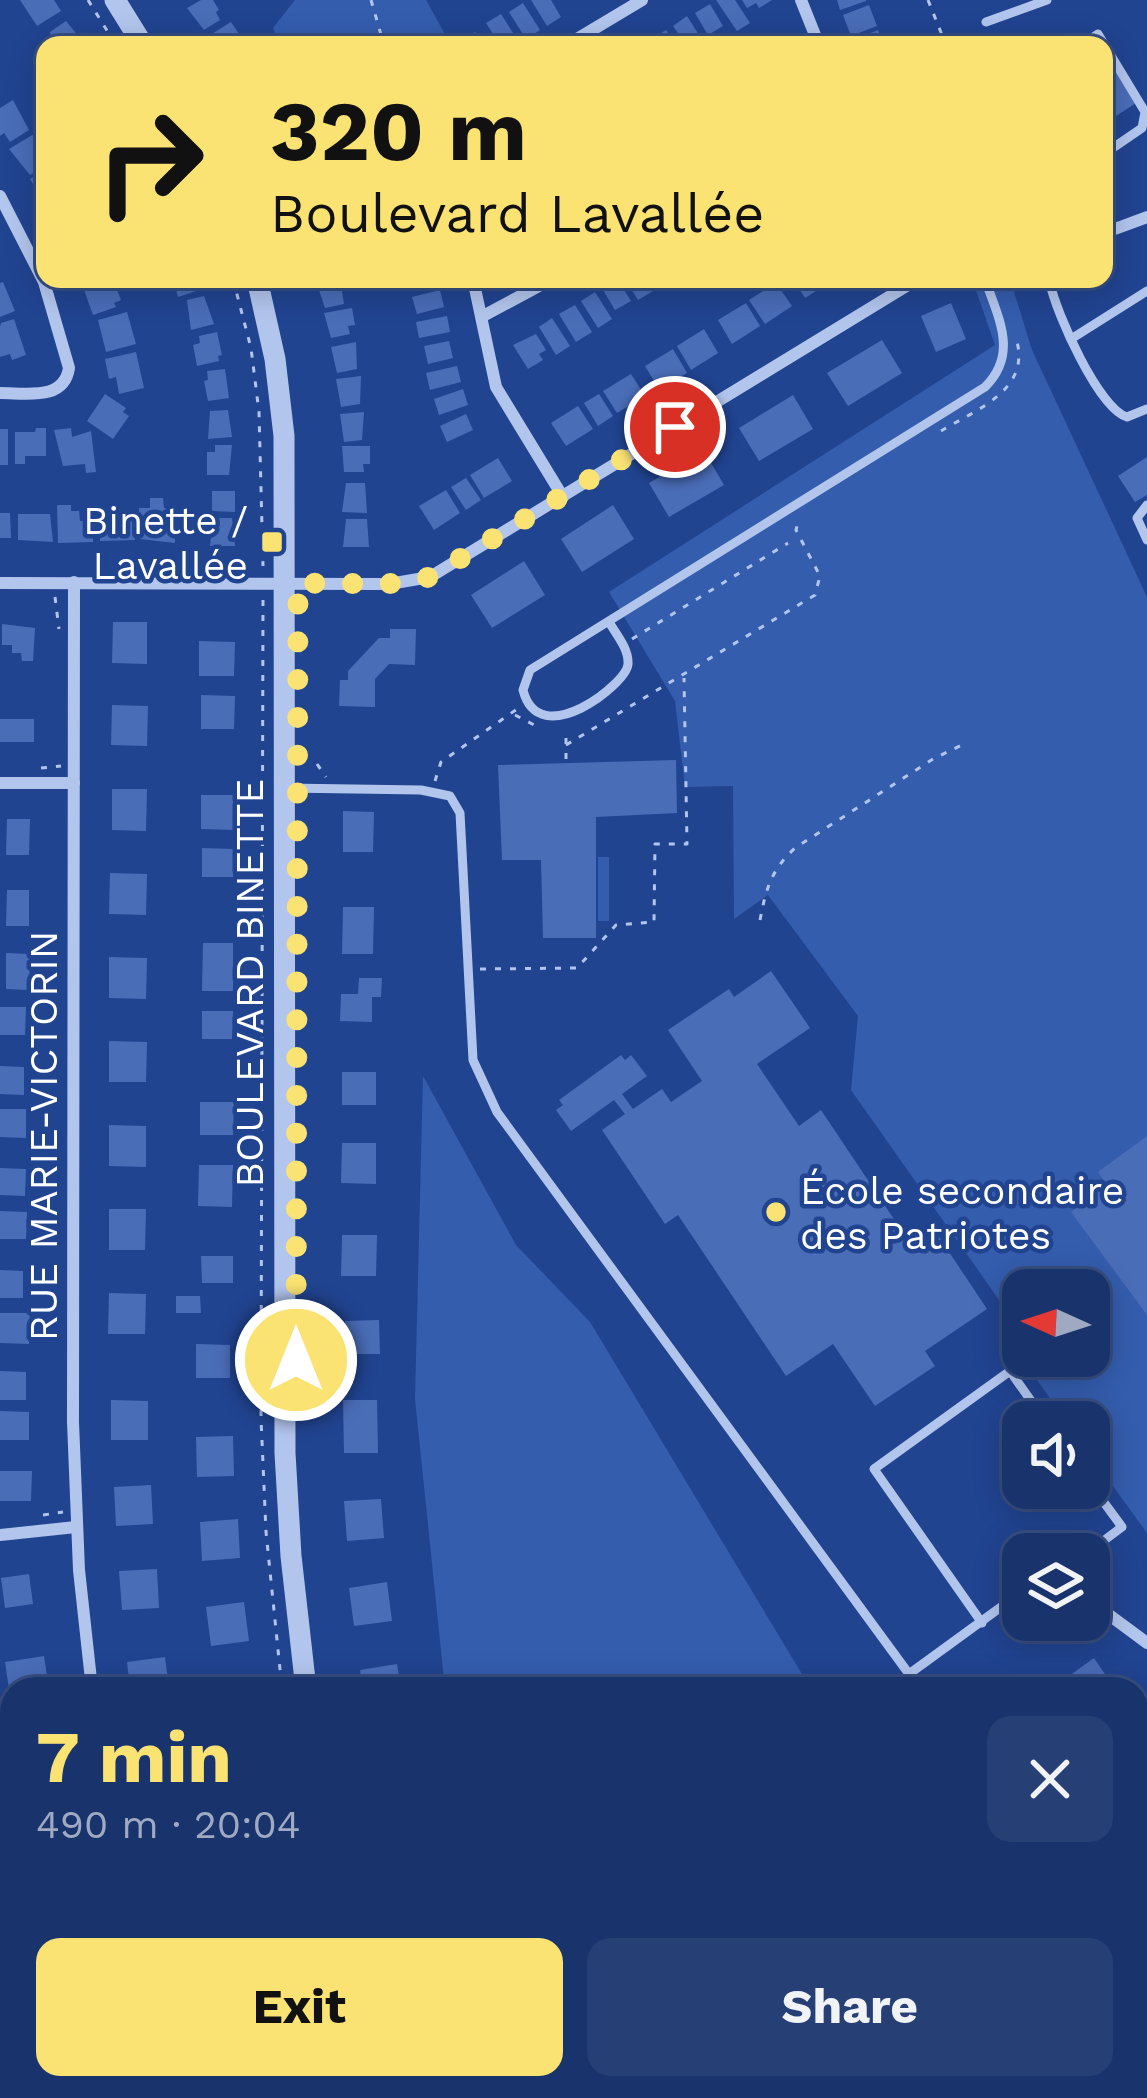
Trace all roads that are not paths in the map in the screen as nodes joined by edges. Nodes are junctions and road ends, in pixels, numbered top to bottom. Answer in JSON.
{"nodes":[{"id":1,"x":115,"y":0,"type":"edge"},
{"id":2,"x":128,"y":0,"type":"edge"},
{"id":3,"x":643,"y":0,"type":"edge"},
{"id":4,"x":801,"y":0,"type":"edge"},
{"id":5,"x":1047,"y":0,"type":"edge"},
{"id":6,"x":986,"y":22,"type":"dead end"},
{"id":7,"x":137,"y":36,"type":"edge"},
{"id":8,"x":151,"y":36,"type":"edge"},
{"id":9,"x":583,"y":36,"type":"edge"},
{"id":10,"x":815,"y":36,"type":"edge"},
{"id":11,"x":1113,"y":58,"type":"edge"},
{"id":12,"x":1113,"y":148,"type":"edge"},
{"id":13,"x":0,"y":196,"type":"edge"},
{"id":14,"x":1147,"y":217,"type":"edge"},
{"id":15,"x":1113,"y":230,"type":"edge"},
{"id":16,"x":36,"y":266,"type":"edge"},
{"id":17,"x":46,"y":288,"type":"edge"},
{"id":18,"x":259,"y":288,"type":"edge"},
{"id":19,"x":270,"y":288,"type":"edge"},
{"id":20,"x":475,"y":288,"type":"edge"},
{"id":21,"x":536,"y":288,"type":"edge"},
{"id":22,"x":903,"y":288,"type":"edge"},
{"id":23,"x":988,"y":288,"type":"edge"},
{"id":24,"x":1052,"y":288,"type":"edge"},
{"id":25,"x":1147,"y":291,"type":"edge"},
{"id":26,"x":483,"y":316,"type":"junction"},
{"id":27,"x":1071,"y":339,"type":"junction"},
{"id":28,"x":0,"y":393,"type":"edge"},
{"id":29,"x":1147,"y":409,"type":"edge"},
{"id":30,"x":563,"y":497,"type":"junction"},
{"id":31,"x":1147,"y":505,"type":"edge"},
{"id":32,"x":1147,"y":540,"type":"edge"},
{"id":33,"x":0,"y":583,"type":"edge"},
{"id":34,"x":74,"y":583,"type":"junction"},
{"id":35,"x":291,"y":583,"type":"junction"},
{"id":36,"x":609,"y":622,"type":"junction"},
{"id":37,"x":0,"y":783,"type":"edge"},
{"id":38,"x":74,"y":783,"type":"junction"},
{"id":39,"x":291,"y":788,"type":"junction"},
{"id":40,"x":1031,"y":1401,"type":"edge"},
{"id":41,"x":1109,"y":1509,"type":"edge"},
{"id":42,"x":76,"y":1527,"type":"junction"},
{"id":43,"x":0,"y":1535,"type":"edge"},
{"id":44,"x":1110,"y":1536,"type":"edge"},
{"id":45,"x":1002,"y":1607,"type":"edge"},
{"id":46,"x":1110,"y":1616,"type":"edge"},
{"id":47,"x":982,"y":1623,"type":"junction"},
{"id":48,"x":1147,"y":1643,"type":"edge"},
{"id":49,"x":91,"y":1677,"type":"edge"},
{"id":50,"x":305,"y":1677,"type":"edge"},
{"id":51,"x":316,"y":1677,"type":"edge"}],
"edges":[{"from":1,"to":7,"type":"street"},
{"from":2,"to":8,"type":"street"},
{"from":3,"to":9,"type":"street"},
{"from":4,"to":10,"type":"street"},
{"from":5,"to":6,"type":"lane"},
{"from":11,"to":12,"type":"lane"},
{"from":13,"to":16,"type":"street"},
{"from":14,"to":15,"type":"street"},
{"from":17,"to":28,"type":"street"},
{"from":18,"to":35,"type":"street","name":"BOULEVARD BINETTE"},
{"from":19,"to":35,"type":"street","name":"BOULEVARD BINETTE"},
{"from":20,"to":26,"type":"street"},
{"from":21,"to":26,"type":"street"},
{"from":22,"to":30,"type":"street"},
{"from":23,"to":36,"type":"lane"},
{"from":24,"to":27,"type":"lane"},
{"from":25,"to":27,"type":"lane"},
{"from":26,"to":30,"type":"street"},
{"from":27,"to":29,"type":"lane"},
{"from":30,"to":35,"type":"street"},
{"from":31,"to":32,"type":"lane"},
{"from":33,"to":34,"type":"street"},
{"from":34,"to":35,"type":"street"},
{"from":34,"to":38,"type":"street","name":"RUE MARIE-VICTORIN"},
{"from":35,"to":39,"type":"street","name":"BOULEVARD BINETTE"},
{"from":36,"to":36,"type":"lane"},
{"from":37,"to":38,"type":"street"},
{"from":38,"to":42,"type":"street","name":"RUE MARIE-VICTORIN"},
{"from":39,"to":47,"type":"lane"},
{"from":39,"to":50,"type":"street","name":"BOULEVARD BINETTE"},
{"from":39,"to":51,"type":"street","name":"BOULEVARD BINETTE"},
{"from":40,"to":47,"type":"lane"},
{"from":41,"to":44,"type":"lane"},
{"from":42,"to":43,"type":"street"},
{"from":42,"to":49,"type":"street","name":"RUE MARIE-VICTORIN"},
{"from":45,"to":47,"type":"lane"},
{"from":46,"to":48,"type":"street"}]}
